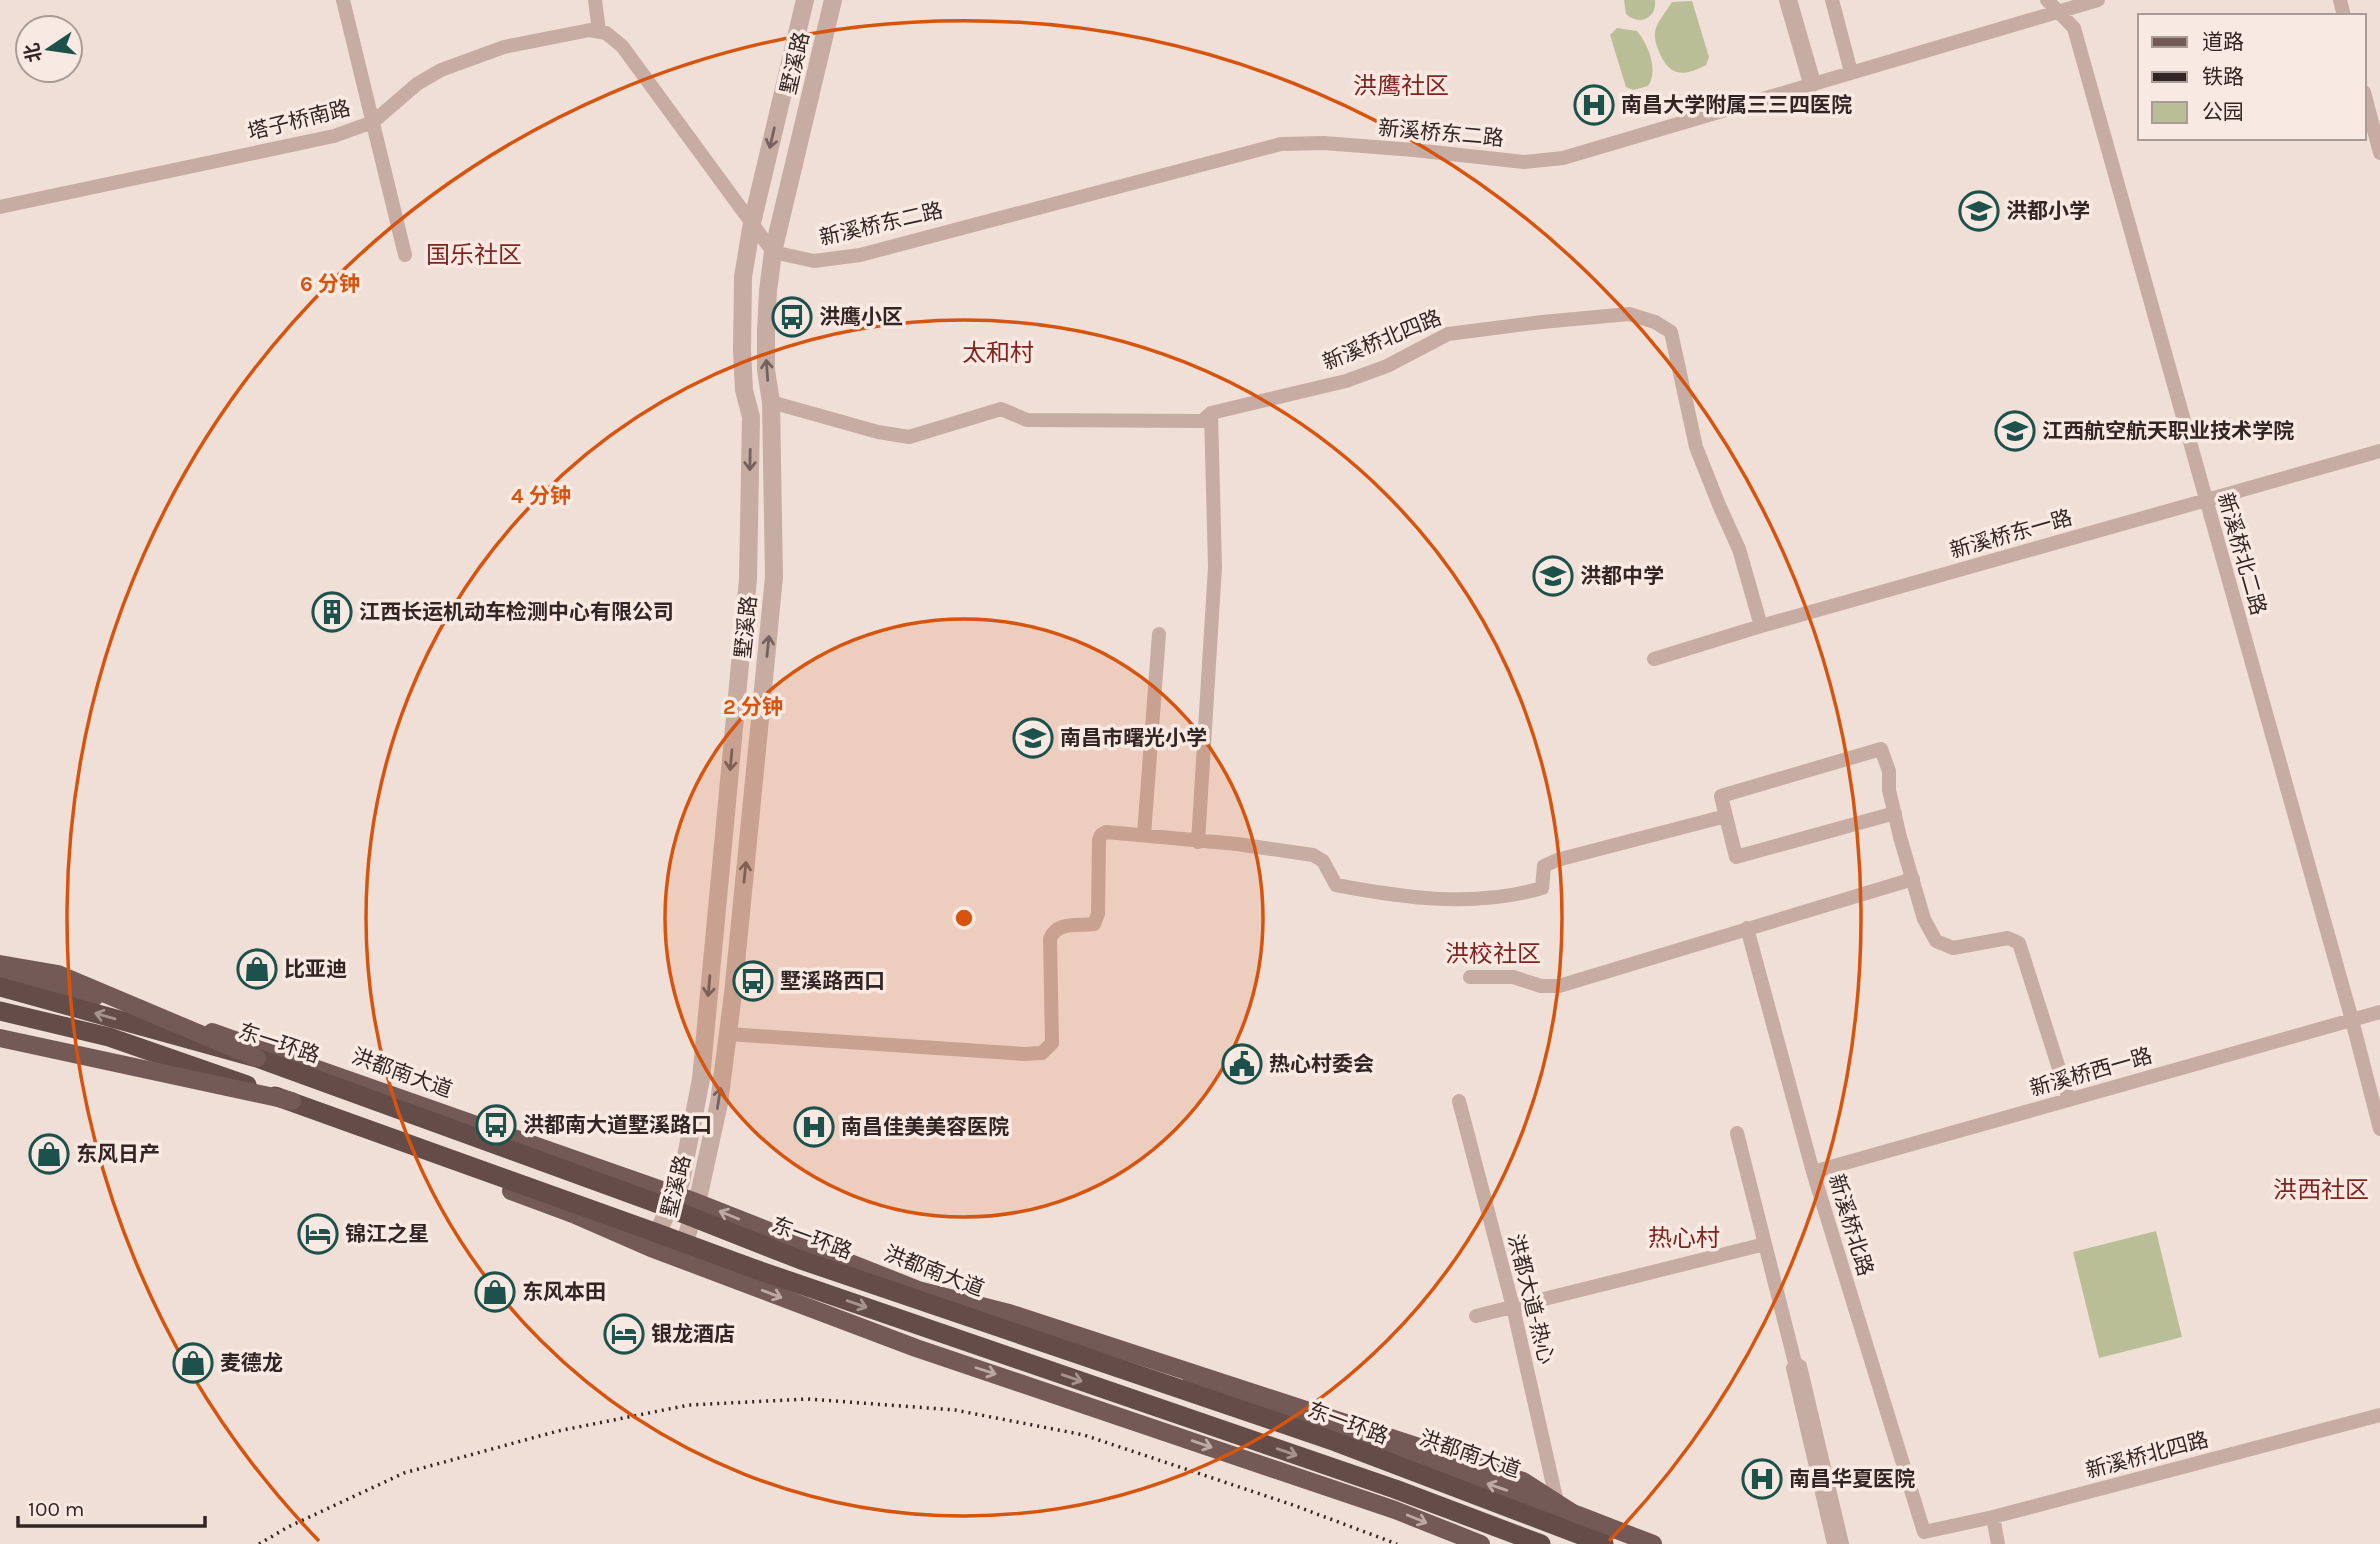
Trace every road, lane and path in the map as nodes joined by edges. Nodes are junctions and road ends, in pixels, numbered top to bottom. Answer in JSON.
{"nodes":[{"id":1,"x":343,"y":0,"type":"edge"},
{"id":2,"x":595,"y":0,"type":"edge"},
{"id":3,"x":805,"y":0,"type":"edge"},
{"id":4,"x":833,"y":0,"type":"edge"},
{"id":5,"x":1788,"y":0,"type":"edge"},
{"id":6,"x":1832,"y":0,"type":"edge"},
{"id":7,"x":2098,"y":0,"type":"edge"},
{"id":8,"x":2052,"y":5,"type":"edge"},
{"id":9,"x":599,"y":31,"type":"junction"},
{"id":10,"x":1851,"y":72,"type":"junction"},
{"id":11,"x":1812,"y":83,"type":"junction"},
{"id":12,"x":2366,"y":100,"type":"edge"},
{"id":13,"x":373,"y":122,"type":"junction"},
{"id":14,"x":2380,"y":153,"type":"edge"},
{"id":15,"x":0,"y":207,"type":"edge"},
{"id":16,"x":752,"y":223,"type":"junction"},
{"id":17,"x":773,"y":251,"type":"junction"},
{"id":18,"x":405,"y":255,"type":"dead end"},
{"id":19,"x":771,"y":402,"type":"junction"},
{"id":20,"x":1211,"y":413,"type":"junction"},
{"id":21,"x":2380,"y":451,"type":"edge"},
{"id":22,"x":2205,"y":502,"type":"junction"},
{"id":23,"x":1761,"y":626,"type":"junction"},
{"id":24,"x":1158,"y":634,"type":"dead end"},
{"id":25,"x":1654,"y":659,"type":"dead end"},
{"id":26,"x":1895,"y":813,"type":"junction"},
{"id":27,"x":1726,"y":816,"type":"junction"},
{"id":28,"x":1144,"y":835,"type":"junction"},
{"id":29,"x":1198,"y":842,"type":"junction"},
{"id":30,"x":1913,"y":879,"type":"junction"},
{"id":31,"x":1747,"y":928,"type":"junction"},
{"id":32,"x":0,"y":964,"type":"edge"},
{"id":33,"x":0,"y":972,"type":"edge"},
{"id":34,"x":1470,"y":977,"type":"dead end"},
{"id":35,"x":0,"y":987,"type":"edge"},
{"id":36,"x":0,"y":1011,"type":"edge"},
{"id":37,"x":2380,"y":1013,"type":"edge"},
{"id":38,"x":0,"y":1019,"type":"edge"},
{"id":39,"x":2352,"y":1020,"type":"junction"},
{"id":40,"x":728,"y":1034,"type":"junction"},
{"id":41,"x":0,"y":1038,"type":"edge"},
{"id":42,"x":257,"y":1058,"type":"junction"},
{"id":43,"x":2069,"y":1100,"type":"junction"},
{"id":44,"x":292,"y":1101,"type":"junction"},
{"id":45,"x":1459,"y":1101,"type":"dead end"},
{"id":46,"x":2380,"y":1129,"type":"edge"},
{"id":47,"x":1737,"y":1133,"type":"dead end"},
{"id":48,"x":1813,"y":1172,"type":"junction"},
{"id":49,"x":676,"y":1195,"type":"junction"},
{"id":50,"x":696,"y":1202,"type":"junction"},
{"id":51,"x":1765,"y":1244,"type":"junction"},
{"id":52,"x":650,"y":1248,"type":"junction"},
{"id":53,"x":681,"y":1259,"type":"junction"},
{"id":54,"x":801,"y":1260,"type":"junction"},
{"id":55,"x":1513,"y":1307,"type":"junction"},
{"id":56,"x":1476,"y":1316,"type":"dead end"},
{"id":57,"x":1796,"y":1367,"type":"junction"},
{"id":58,"x":2380,"y":1415,"type":"edge"},
{"id":59,"x":1567,"y":1512,"type":"junction"},
{"id":60,"x":1993,"y":1517,"type":"junction"},
{"id":61,"x":1924,"y":1532,"type":"joint"},
{"id":62,"x":1481,"y":1544,"type":"edge"},
{"id":63,"x":1541,"y":1544,"type":"edge"},
{"id":64,"x":1604,"y":1544,"type":"edge"},
{"id":65,"x":1653,"y":1544,"type":"edge"},
{"id":66,"x":1834,"y":1544,"type":"edge"},
{"id":67,"x":1842,"y":1544,"type":"edge"},
{"id":68,"x":1998,"y":1544,"type":"edge"}],
"edges":[{"from":1,"to":13,"type":"street"},
{"from":2,"to":9,"type":"street"},
{"from":3,"to":16,"type":"street","name":"墅溪路","one_way":true},
{"from":4,"to":17,"type":"street","name":"墅溪路"},
{"from":5,"to":11,"type":"street"},
{"from":6,"to":10,"type":"street"},
{"from":7,"to":8,"type":"street","name":"新溪桥东二路"},
{"from":8,"to":10,"type":"street","name":"新溪桥东二路"},
{"from":8,"to":22,"type":"street","name":"新溪桥北二路"},
{"from":9,"to":13,"type":"street","name":"塔子桥南路"},
{"from":9,"to":16,"type":"street"},
{"from":10,"to":11,"type":"street","name":"新溪桥东二路"},
{"from":11,"to":17,"type":"street","name":"新溪桥东二路"},
{"from":12,"to":14,"type":"street"},
{"from":13,"to":15,"type":"street","name":"塔子桥南路"},
{"from":13,"to":18,"type":"street"},
{"from":16,"to":17,"type":"street"},
{"from":16,"to":49,"type":"street","name":"墅溪路","one_way":true},
{"from":19,"to":17,"type":"street","name":"墅溪路","one_way":true},
{"from":19,"to":20,"type":"street","name":"新溪桥北四路"},
{"from":40,"to":19,"type":"street","name":"墅溪路","one_way":true},
{"from":20,"to":23,"type":"street","name":"新溪桥北四路"},
{"from":20,"to":29,"type":"street"},
{"from":21,"to":22,"type":"street","name":"新溪桥东一路"},
{"from":22,"to":23,"type":"street","name":"新溪桥东一路"},
{"from":22,"to":39,"type":"street","name":"新溪桥北二路"},
{"from":23,"to":25,"type":"street","name":"新溪桥东一路"},
{"from":24,"to":28,"type":"street"},
{"from":26,"to":27,"type":"street"},
{"from":26,"to":27,"type":"street"},
{"from":26,"to":30,"type":"street"},
{"from":27,"to":29,"type":"street"},
{"from":28,"to":29,"type":"street"},
{"from":28,"to":40,"type":"street"},
{"from":30,"to":31,"type":"street"},
{"from":30,"to":43,"type":"street"},
{"from":31,"to":34,"type":"street"},
{"from":31,"to":48,"type":"street","name":"新溪桥北路"},
{"from":32,"to":42,"type":"main road","bridge":true},
{"from":33,"to":49,"type":"main road","name":"洪都南大道"},
{"from":42,"to":35,"type":"highway","name":"东一环路","one_way":true,"bridge":true},
{"from":36,"to":44,"type":"highway","bridge":true},
{"from":37,"to":39,"type":"street","name":"新溪桥西一路"},
{"from":38,"to":52,"type":"main road"},
{"from":39,"to":43,"type":"street","name":"新溪桥西一路"},
{"from":39,"to":46,"type":"street","name":"新溪桥北二路"},
{"from":50,"to":40,"type":"street","name":"墅溪路","one_way":true},
{"from":41,"to":44,"type":"main road","bridge":true},
{"from":42,"to":54,"type":"highway","name":"东一环路","bridge":true},
{"from":43,"to":48,"type":"street","name":"新溪桥西一路"},
{"from":44,"to":63,"type":"highway","one_way":true,"bridge":true},
{"from":45,"to":55,"type":"street","name":"洪都大道-热心"},
{"from":47,"to":51,"type":"street"},
{"from":48,"to":61,"type":"street","name":"新溪桥北路"},
{"from":49,"to":50,"type":"main road","name":"洪都南大道"},
{"from":49,"to":52,"type":"street","name":"墅溪路"},
{"from":50,"to":53,"type":"street","name":"墅溪路"},
{"from":59,"to":50,"type":"main road","name":"洪都南大道","one_way":true},
{"from":51,"to":55,"type":"street"},
{"from":51,"to":57,"type":"street"},
{"from":52,"to":53,"type":"main road"},
{"from":53,"to":62,"type":"main road","one_way":true},
{"from":54,"to":59,"type":"main road","bridge":true},
{"from":54,"to":64,"type":"highway","name":"东一环路","bridge":true},
{"from":55,"to":56,"type":"street"},
{"from":55,"to":59,"type":"street","name":"洪都大道-热心"},
{"from":57,"to":66,"type":"street"},
{"from":57,"to":67,"type":"street"},
{"from":58,"to":60,"type":"street","name":"新溪桥北四路"},
{"from":59,"to":65,"type":"main road","name":"洪都南大道"},
{"from":60,"to":61,"type":"street","name":"新溪桥北四路"},
{"from":60,"to":68,"type":"street"}]}
